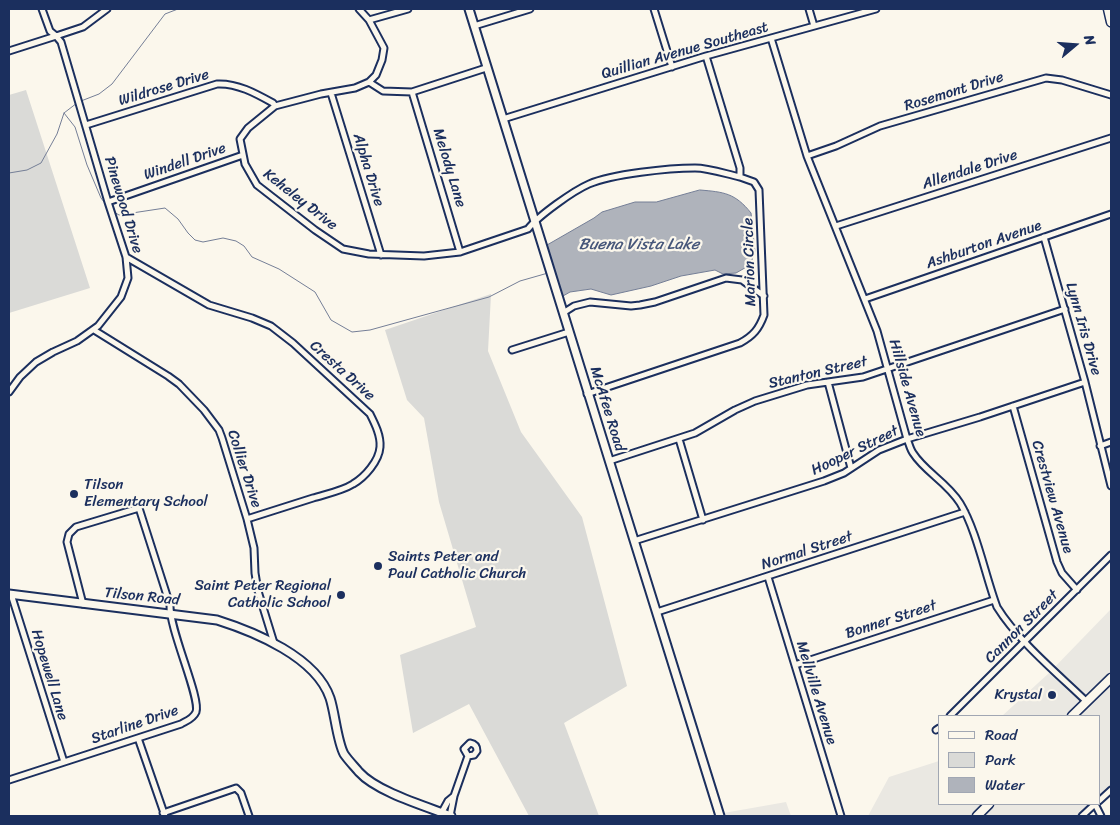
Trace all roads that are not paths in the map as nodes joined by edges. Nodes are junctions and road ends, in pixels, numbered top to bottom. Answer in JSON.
{"nodes":[{"id":1,"x":42,"y":9,"type":"edge"},
{"id":2,"x":107,"y":9,"type":"edge"},
{"id":3,"x":359,"y":9,"type":"edge"},
{"id":4,"x":408,"y":9,"type":"edge"},
{"id":5,"x":469,"y":9,"type":"edge"},
{"id":6,"x":530,"y":9,"type":"edge"},
{"id":7,"x":654,"y":9,"type":"edge"},
{"id":8,"x":809,"y":9,"type":"edge"},
{"id":9,"x":876,"y":9,"type":"edge"},
{"id":10,"x":1108,"y":9,"type":"edge"},
{"id":11,"x":370,"y":20,"type":"junction"},
{"id":12,"x":1111,"y":22,"type":"edge"},
{"id":13,"x":474,"y":26,"type":"junction"},
{"id":14,"x":814,"y":26,"type":"junction"},
{"id":15,"x":56,"y":36,"type":"junction"},
{"id":16,"x":771,"y":38,"type":"junction"},
{"id":17,"x":9,"y":51,"type":"edge"},
{"id":18,"x":706,"y":56,"type":"junction"},
{"id":19,"x":672,"y":67,"type":"junction"},
{"id":20,"x":486,"y":68,"type":"junction"},
{"id":21,"x":369,"y":82,"type":"junction"},
{"id":22,"x":412,"y":92,"type":"junction"},
{"id":23,"x":331,"y":93,"type":"junction"},
{"id":24,"x":1111,"y":95,"type":"edge"},
{"id":25,"x":275,"y":106,"type":"junction"},
{"id":26,"x":503,"y":119,"type":"junction"},
{"id":27,"x":86,"y":125,"type":"junction"},
{"id":28,"x":1111,"y":138,"type":"edge"},
{"id":29,"x":243,"y":155,"type":"junction"},
{"id":30,"x":807,"y":156,"type":"junction"},
{"id":31,"x":740,"y":178,"type":"junction"},
{"id":32,"x":108,"y":202,"type":"junction"},
{"id":33,"x":1111,"y":214,"type":"edge"},
{"id":34,"x":534,"y":221,"type":"junction"},
{"id":35,"x":836,"y":226,"type":"junction"},
{"id":36,"x":1044,"y":237,"type":"junction"},
{"id":37,"x":460,"y":252,"type":"junction"},
{"id":38,"x":381,"y":255,"type":"junction"},
{"id":39,"x":126,"y":257,"type":"junction"},
{"id":40,"x":764,"y":297,"type":"junction"},
{"id":41,"x":864,"y":299,"type":"junction"},
{"id":42,"x":1065,"y":309,"type":"junction"},
{"id":43,"x":563,"y":313,"type":"junction"},
{"id":44,"x":94,"y":330,"type":"junction"},
{"id":45,"x":569,"y":332,"type":"junction"},
{"id":46,"x":512,"y":350,"type":"dead end"},
{"id":47,"x":888,"y":368,"type":"junction"},
{"id":48,"x":828,"y":382,"type":"junction"},
{"id":49,"x":1085,"y":382,"type":"junction"},
{"id":50,"x":9,"y":392,"type":"edge"},
{"id":51,"x":587,"y":394,"type":"junction"},
{"id":52,"x":1014,"y":406,"type":"junction"},
{"id":53,"x":679,"y":439,"type":"junction"},
{"id":54,"x":907,"y":439,"type":"junction"},
{"id":55,"x":1111,"y":442,"type":"edge"},
{"id":56,"x":1100,"y":446,"type":"junction"},
{"id":57,"x":609,"y":461,"type":"junction"},
{"id":58,"x":851,"y":468,"type":"junction"},
{"id":59,"x":1111,"y":486,"type":"edge"},
{"id":60,"x":965,"y":512,"type":"junction"},
{"id":61,"x":247,"y":519,"type":"junction"},
{"id":62,"x":703,"y":520,"type":"junction"},
{"id":63,"x":634,"y":541,"type":"junction"},
{"id":64,"x":1111,"y":556,"type":"edge"},
{"id":65,"x":768,"y":577,"type":"junction"},
{"id":66,"x":1077,"y":590,"type":"junction"},
{"id":67,"x":10,"y":594,"type":"edge"},
{"id":68,"x":994,"y":600,"type":"junction"},
{"id":69,"x":83,"y":604,"type":"junction"},
{"id":70,"x":657,"y":612,"type":"junction"},
{"id":71,"x":170,"y":613,"type":"junction"},
{"id":72,"x":1024,"y":642,"type":"junction"},
{"id":73,"x":274,"y":643,"type":"junction"},
{"id":74,"x":794,"y":665,"type":"junction"},
{"id":75,"x":1111,"y":678,"type":"edge"},
{"id":76,"x":1087,"y":702,"type":"junction"},
{"id":77,"x":951,"y":715,"type":"edge"},
{"id":78,"x":1073,"y":715,"type":"edge"},
{"id":79,"x":138,"y":738,"type":"junction"},
{"id":80,"x":468,"y":756,"type":"dead end"},
{"id":81,"x":64,"y":762,"type":"junction"},
{"id":82,"x":9,"y":780,"type":"edge"},
{"id":83,"x":1111,"y":790,"type":"edge"},
{"id":84,"x":454,"y":796,"type":"junction"},
{"id":85,"x":1100,"y":800,"type":"edge"},
{"id":86,"x":988,"y":805,"type":"edge"},
{"id":87,"x":1094,"y":805,"type":"edge"},
{"id":88,"x":442,"y":812,"type":"junction"},
{"id":89,"x":164,"y":815,"type":"edge"},
{"id":90,"x":248,"y":816,"type":"edge"},
{"id":91,"x":451,"y":816,"type":"edge"},
{"id":92,"x":720,"y":816,"type":"edge"},
{"id":93,"x":841,"y":816,"type":"edge"},
{"id":94,"x":977,"y":816,"type":"edge"},
{"id":95,"x":1082,"y":816,"type":"edge"}],
"edges":[{"from":1,"to":15,"type":"street","name":"Pinewood Drive"},
{"from":2,"to":15,"type":"street"},
{"from":3,"to":11,"type":"street"},
{"from":4,"to":11,"type":"street"},
{"from":5,"to":13,"type":"street","name":"McAfee Road"},
{"from":6,"to":13,"type":"street"},
{"from":7,"to":19,"type":"street"},
{"from":8,"to":14,"type":"street"},
{"from":9,"to":14,"type":"street","name":"Quillian Avenue Southeast"},
{"from":10,"to":12,"type":"main road"},
{"from":11,"to":21,"type":"street"},
{"from":13,"to":20,"type":"street","name":"McAfee Road"},
{"from":14,"to":16,"type":"street","name":"Quillian Avenue Southeast"},
{"from":15,"to":17,"type":"street"},
{"from":15,"to":27,"type":"street","name":"Pinewood Drive"},
{"from":16,"to":18,"type":"street","name":"Quillian Avenue Southeast"},
{"from":16,"to":30,"type":"street","name":"Hillside Avenue"},
{"from":18,"to":19,"type":"street","name":"Quillian Avenue Southeast"},
{"from":18,"to":31,"type":"street"},
{"from":19,"to":26,"type":"street","name":"Quillian Avenue Southeast"},
{"from":20,"to":22,"type":"street"},
{"from":20,"to":26,"type":"street","name":"McAfee Road"},
{"from":21,"to":22,"type":"street"},
{"from":21,"to":23,"type":"street","name":"Keheley Drive"},
{"from":22,"to":37,"type":"street","name":"Melody Lane"},
{"from":23,"to":25,"type":"street","name":"Keheley Drive"},
{"from":23,"to":38,"type":"street","name":"Alpha Drive"},
{"from":24,"to":30,"type":"street","name":"Rosemont Drive"},
{"from":25,"to":27,"type":"street","name":"Wildrose Drive"},
{"from":25,"to":29,"type":"street","name":"Keheley Drive"},
{"from":26,"to":34,"type":"street","name":"McAfee Road"},
{"from":27,"to":32,"type":"street","name":"Pinewood Drive"},
{"from":28,"to":35,"type":"street","name":"Allendale Drive"},
{"from":29,"to":32,"type":"street","name":"Windell Drive"},
{"from":29,"to":38,"type":"street","name":"Keheley Drive"},
{"from":30,"to":35,"type":"street","name":"Hillside Avenue"},
{"from":31,"to":34,"type":"street","name":"Marion Circle"},
{"from":31,"to":40,"type":"street","name":"Marion Circle"},
{"from":32,"to":39,"type":"street","name":"Pinewood Drive"},
{"from":33,"to":36,"type":"street","name":"Ashburton Avenue"},
{"from":34,"to":37,"type":"street","name":"Keheley Drive"},
{"from":34,"to":43,"type":"street","name":"McAfee Road"},
{"from":35,"to":41,"type":"street","name":"Hillside Avenue"},
{"from":36,"to":41,"type":"street","name":"Ashburton Avenue"},
{"from":36,"to":42,"type":"street","name":"Lynn Iris Drive"},
{"from":37,"to":38,"type":"street","name":"Keheley Drive"},
{"from":39,"to":44,"type":"street","name":"Pinewood Drive"},
{"from":39,"to":61,"type":"street","name":"Cresta Drive"},
{"from":40,"to":43,"type":"street"},
{"from":40,"to":51,"type":"street","name":"Marion Circle"},
{"from":41,"to":47,"type":"street","name":"Hillside Avenue"},
{"from":42,"to":47,"type":"street","name":"Stanton Street"},
{"from":42,"to":49,"type":"street","name":"Lynn Iris Drive"},
{"from":43,"to":45,"type":"street","name":"McAfee Road"},
{"from":44,"to":50,"type":"street","name":"Pinewood Drive"},
{"from":44,"to":61,"type":"street","name":"Collier Drive"},
{"from":45,"to":46,"type":"street"},
{"from":45,"to":51,"type":"street","name":"McAfee Road"},
{"from":47,"to":48,"type":"street","name":"Stanton Street"},
{"from":47,"to":54,"type":"street","name":"Hillside Avenue"},
{"from":48,"to":53,"type":"street","name":"Stanton Street"},
{"from":48,"to":58,"type":"street"},
{"from":49,"to":52,"type":"street","name":"Hooper Street"},
{"from":49,"to":56,"type":"street","name":"Lynn Iris Drive"},
{"from":51,"to":57,"type":"street","name":"McAfee Road"},
{"from":52,"to":54,"type":"street","name":"Hooper Street"},
{"from":52,"to":66,"type":"street","name":"Crestview Avenue"},
{"from":53,"to":57,"type":"street","name":"Stanton Street"},
{"from":53,"to":62,"type":"street"},
{"from":54,"to":58,"type":"street","name":"Hooper Street"},
{"from":54,"to":60,"type":"street","name":"Hillside Avenue"},
{"from":55,"to":56,"type":"street"},
{"from":56,"to":59,"type":"street","name":"Lynn Iris Drive"},
{"from":57,"to":63,"type":"street","name":"McAfee Road"},
{"from":58,"to":62,"type":"street","name":"Hooper Street"},
{"from":60,"to":65,"type":"street","name":"Normal Street"},
{"from":60,"to":68,"type":"street","name":"Hillside Avenue"},
{"from":61,"to":73,"type":"street","name":"Collier Drive"},
{"from":62,"to":63,"type":"street","name":"Hooper Street"},
{"from":63,"to":70,"type":"street","name":"McAfee Road"},
{"from":64,"to":66,"type":"street","name":"Cannon Street"},
{"from":65,"to":70,"type":"street","name":"Normal Street"},
{"from":65,"to":74,"type":"street","name":"Mellville Avenue"},
{"from":66,"to":72,"type":"street","name":"Cannon Street"},
{"from":67,"to":69,"type":"street","name":"Tilson Road"},
{"from":67,"to":81,"type":"street","name":"Hopewell Lane"},
{"from":68,"to":72,"type":"street","name":"Hillside Avenue"},
{"from":68,"to":74,"type":"street","name":"Bonner Street"},
{"from":69,"to":71,"type":"street","name":"Tilson Road"},
{"from":69,"to":71,"type":"street"},
{"from":70,"to":92,"type":"street","name":"McAfee Road"},
{"from":71,"to":73,"type":"street","name":"Tilson Road"},
{"from":71,"to":79,"type":"street","name":"Starline Drive"},
{"from":72,"to":76,"type":"street","name":"Hillside Avenue"},
{"from":72,"to":77,"type":"street","name":"Cannon Street"},
{"from":73,"to":88,"type":"street","name":"Tilson Road"},
{"from":74,"to":93,"type":"street","name":"Mellville Avenue"},
{"from":75,"to":76,"type":"main road"},
{"from":76,"to":78,"type":"main road"},
{"from":79,"to":81,"type":"street","name":"Starline Drive"},
{"from":79,"to":89,"type":"street"},
{"from":80,"to":84,"type":"street"},
{"from":81,"to":82,"type":"street","name":"Starline Drive"},
{"from":83,"to":85,"type":"street"},
{"from":84,"to":88,"type":"street"},
{"from":84,"to":91,"type":"street"},
{"from":86,"to":94,"type":"main road"},
{"from":87,"to":95,"type":"street"},
{"from":88,"to":91,"type":"street","name":"Tilson Road"},
{"from":89,"to":90,"type":"street"}]}
